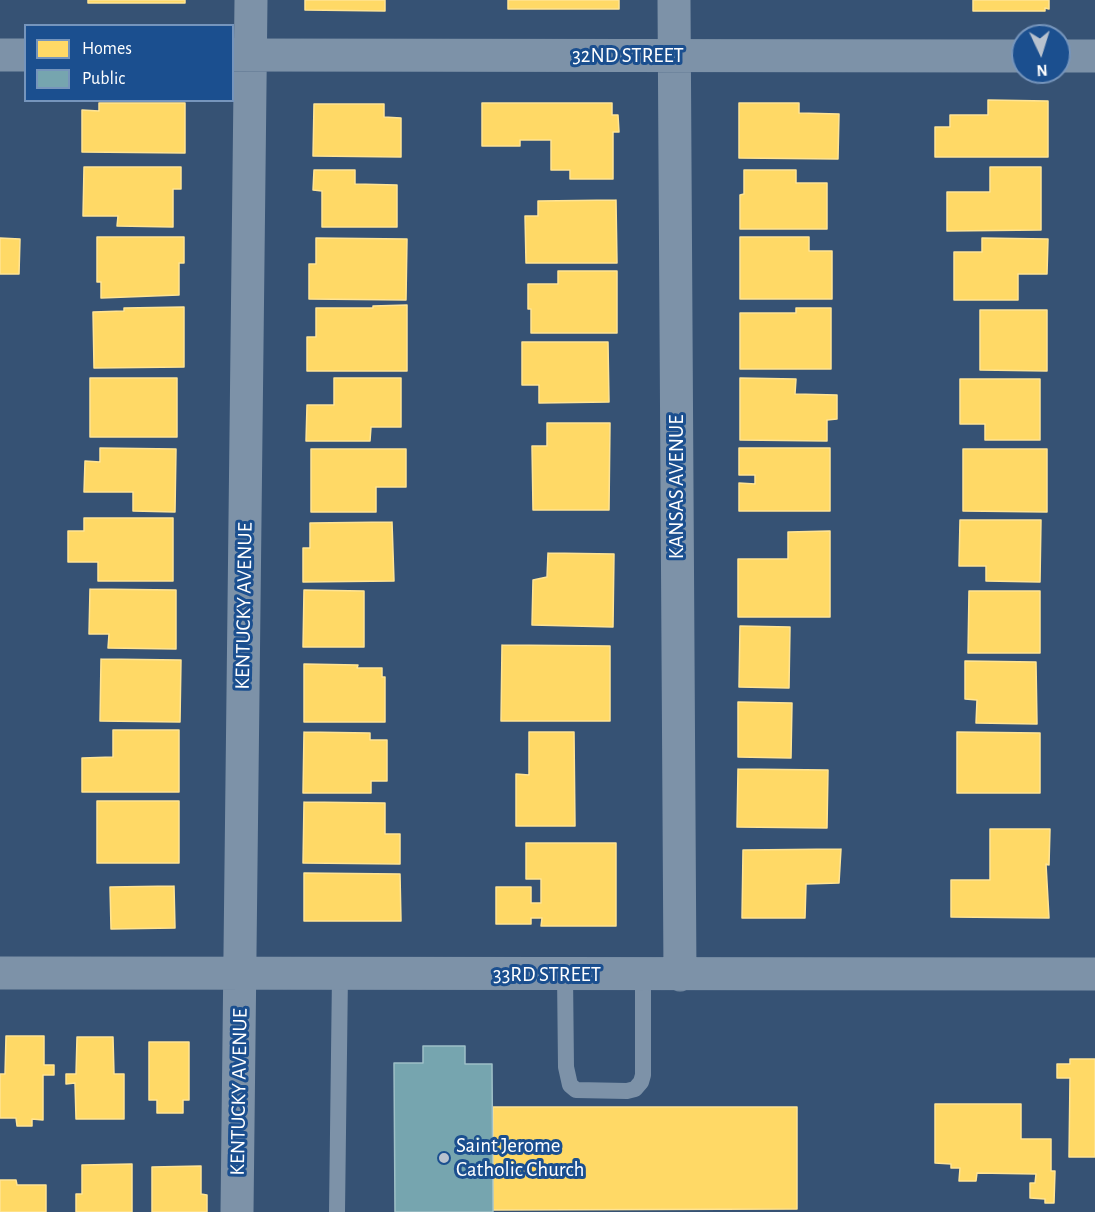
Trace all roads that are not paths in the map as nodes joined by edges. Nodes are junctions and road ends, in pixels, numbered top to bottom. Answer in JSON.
{"nodes":[{"id":1,"x":251,"y":0,"type":"edge"},
{"id":2,"x":674,"y":0,"type":"edge"},
{"id":3,"x":0,"y":55,"type":"edge"},
{"id":4,"x":24,"y":55,"type":"edge"},
{"id":5,"x":242,"y":55,"type":"edge"},
{"id":6,"x":674,"y":56,"type":"junction"},
{"id":7,"x":1011,"y":56,"type":"edge"},
{"id":8,"x":1071,"y":56,"type":"edge"},
{"id":9,"x":1095,"y":56,"type":"edge"},
{"id":10,"x":0,"y":973,"type":"edge"},
{"id":11,"x":240,"y":974,"type":"junction"},
{"id":12,"x":340,"y":974,"type":"junction"},
{"id":13,"x":1095,"y":974,"type":"edge"},
{"id":14,"x":565,"y":975,"type":"junction"},
{"id":15,"x":643,"y":975,"type":"junction"},
{"id":16,"x":680,"y":975,"type":"junction"},
{"id":17,"x":237,"y":1212,"type":"edge"},
{"id":18,"x":337,"y":1212,"type":"edge"}],
"edges":[{"from":1,"to":5,"type":"street","name":"KENTUCKY AVENUE"},
{"from":2,"to":6,"type":"street","name":"KANSAS AVENUE"},
{"from":3,"to":4,"type":"street"},
{"from":5,"to":6,"type":"street","name":"32ND STREET"},
{"from":5,"to":11,"type":"street","name":"KENTUCKY AVENUE"},
{"from":6,"to":7,"type":"street","name":"32ND STREET"},
{"from":6,"to":16,"type":"street","name":"KANSAS AVENUE"},
{"from":8,"to":9,"type":"street"},
{"from":10,"to":11,"type":"street","name":"33RD STREET"},
{"from":11,"to":12,"type":"street","name":"33RD STREET"},
{"from":11,"to":17,"type":"street","name":"KENTUCKY AVENUE"},
{"from":12,"to":14,"type":"street","name":"33RD STREET"},
{"from":12,"to":18,"type":"lane"},
{"from":13,"to":16,"type":"street","name":"33RD STREET"},
{"from":14,"to":15,"type":"street","name":"33RD STREET"},
{"from":14,"to":15,"type":"lane"},
{"from":15,"to":16,"type":"street","name":"33RD STREET"}]}
